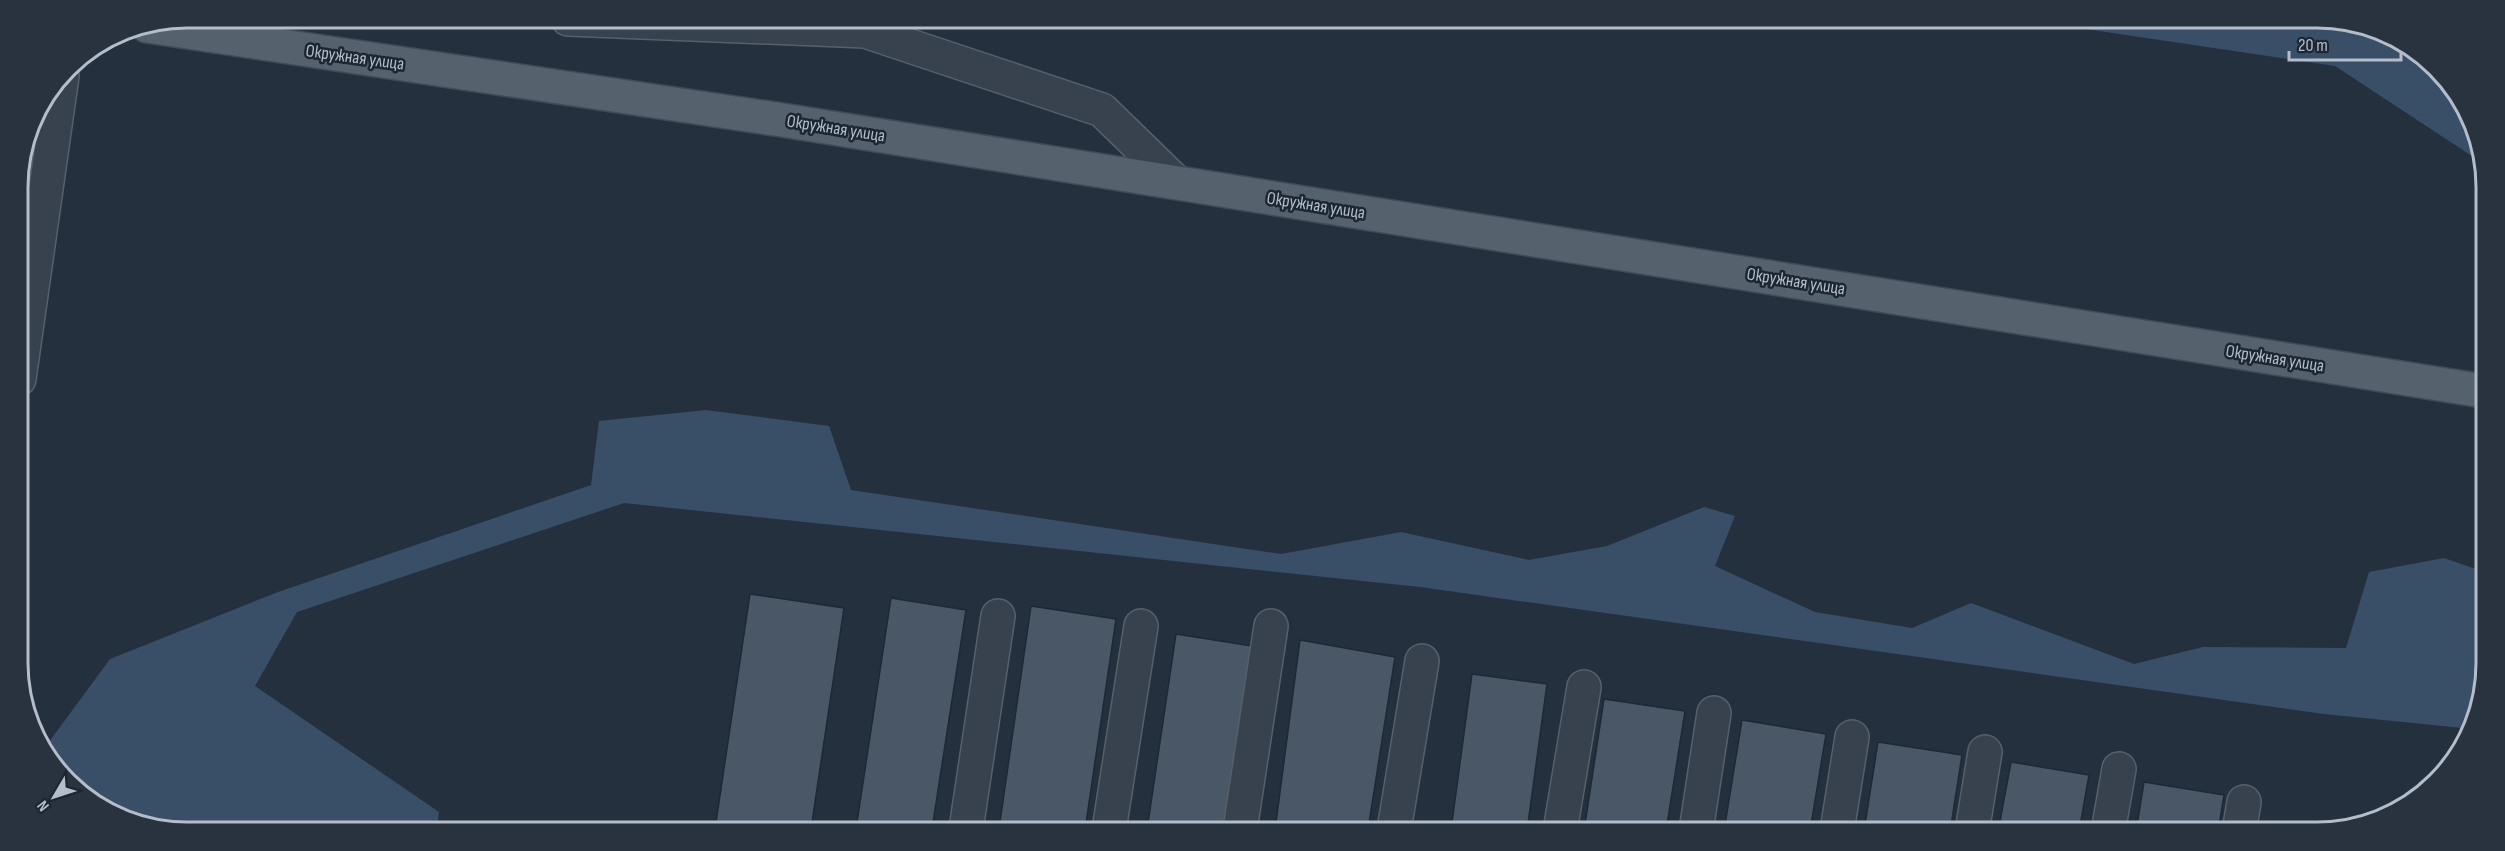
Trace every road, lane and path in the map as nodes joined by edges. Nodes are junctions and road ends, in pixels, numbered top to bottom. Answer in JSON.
{"nodes":[{"id":1,"x":808,"y":29,"type":"edge"},
{"id":2,"x":172,"y":30,"type":"edge"},
{"id":3,"x":60,"y":93,"type":"edge"},
{"id":4,"x":1176,"y":182,"type":"junction"},
{"id":5,"x":29,"y":316,"type":"edge"},
{"id":6,"x":2476,"y":390,"type":"edge"},
{"id":7,"x":998,"y":616,"type":"dead end"},
{"id":8,"x":1141,"y":626,"type":"dead end"},
{"id":9,"x":1271,"y":626,"type":"dead end"},
{"id":10,"x":1422,"y":661,"type":"dead end"},
{"id":11,"x":1584,"y":687,"type":"dead end"},
{"id":12,"x":1714,"y":713,"type":"dead end"},
{"id":13,"x":1852,"y":737,"type":"dead end"},
{"id":14,"x":1985,"y":752,"type":"dead end"},
{"id":15,"x":2119,"y":769,"type":"dead end"},
{"id":16,"x":967,"y":822,"type":"edge"},
{"id":17,"x":1109,"y":822,"type":"edge"},
{"id":18,"x":1241,"y":822,"type":"edge"},
{"id":19,"x":1395,"y":822,"type":"edge"},
{"id":20,"x":1562,"y":822,"type":"edge"},
{"id":21,"x":1697,"y":822,"type":"edge"},
{"id":22,"x":1838,"y":822,"type":"edge"},
{"id":23,"x":1974,"y":822,"type":"edge"},
{"id":24,"x":2110,"y":822,"type":"edge"}],
"edges":[{"from":1,"to":4,"type":"lane"},
{"from":2,"to":4,"type":"main road","name":"Окружная улица"},
{"from":3,"to":5,"type":"lane"},
{"from":4,"to":6,"type":"main road","name":"Окружная улица"},
{"from":7,"to":16,"type":"lane"},
{"from":8,"to":17,"type":"lane"},
{"from":9,"to":18,"type":"lane"},
{"from":10,"to":19,"type":"lane"},
{"from":11,"to":20,"type":"lane"},
{"from":12,"to":21,"type":"lane"},
{"from":13,"to":22,"type":"lane"},
{"from":14,"to":23,"type":"lane"},
{"from":15,"to":24,"type":"lane"}]}
